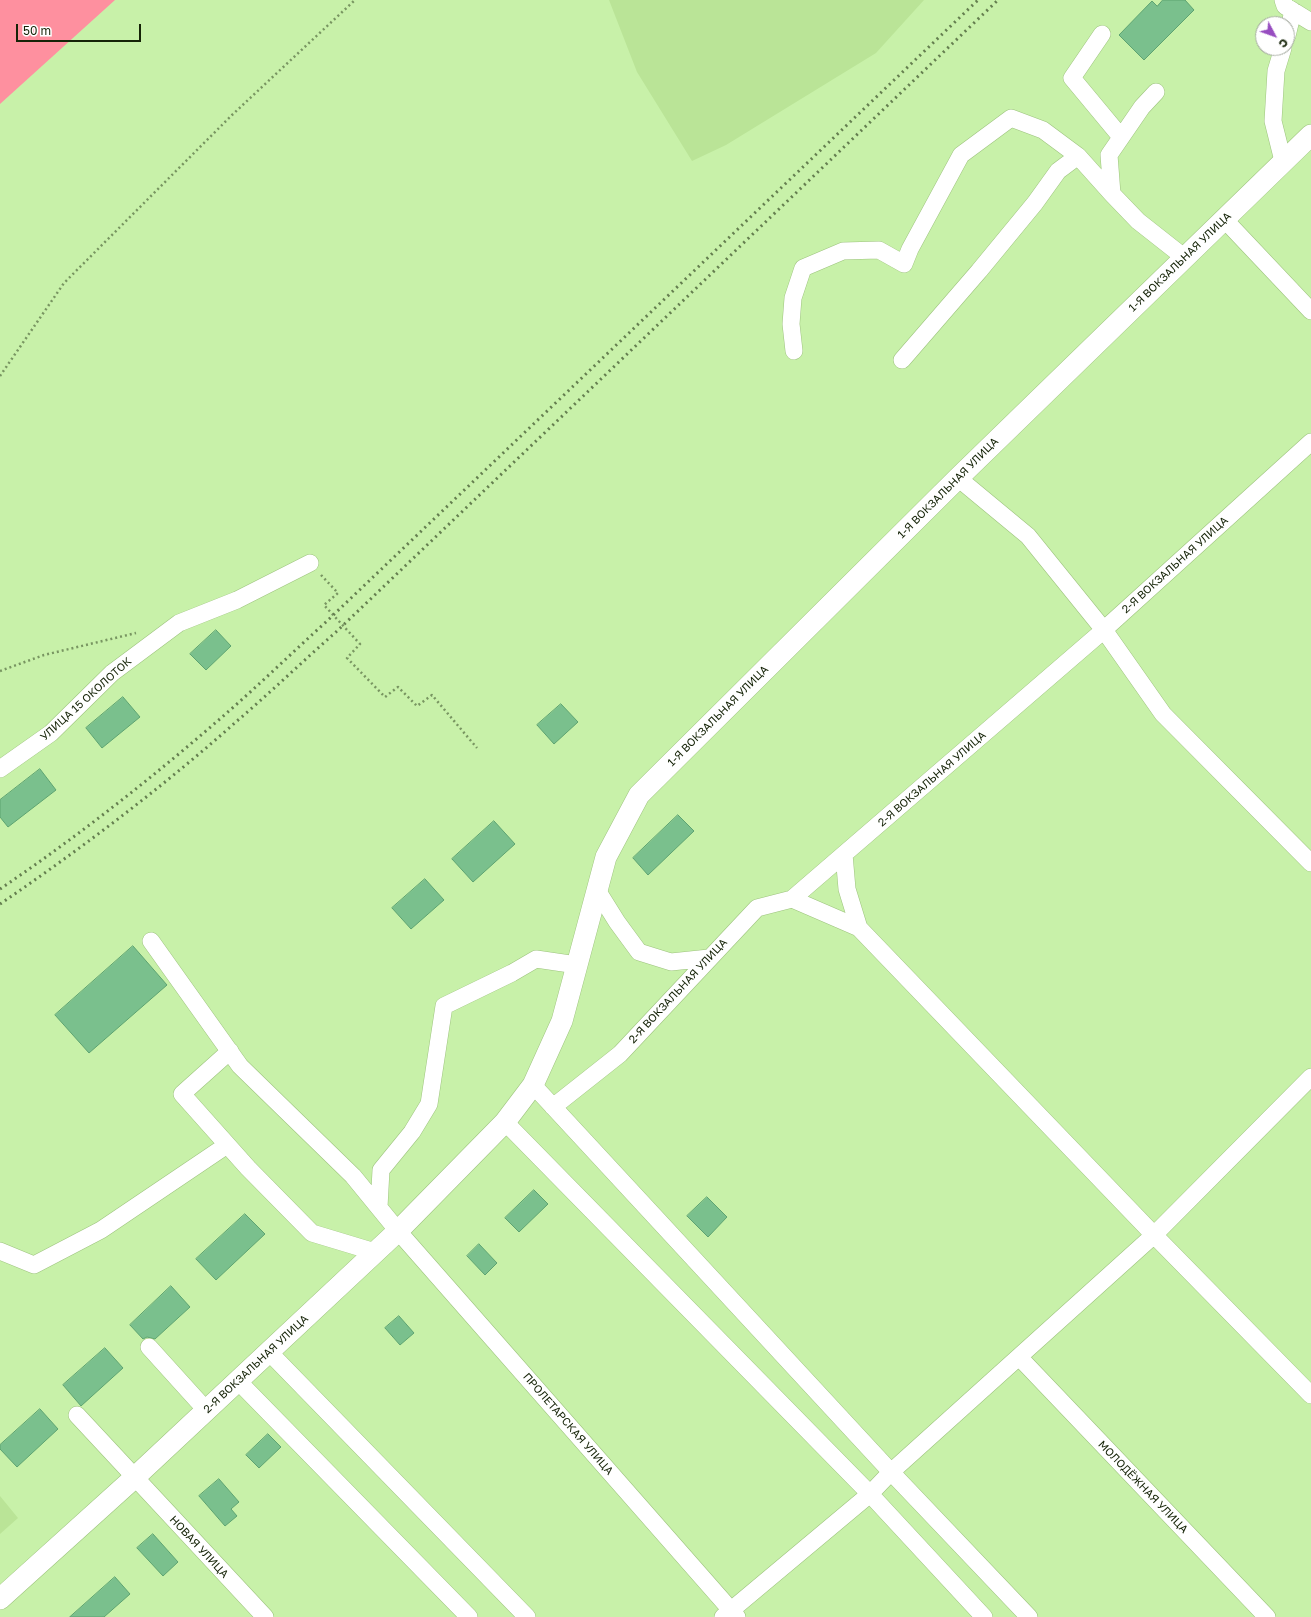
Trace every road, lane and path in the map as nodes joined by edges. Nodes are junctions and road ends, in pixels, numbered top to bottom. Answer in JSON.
{"nodes":[{"id":1,"x":356,"y":0,"type":"edge"},
{"id":2,"x":1288,"y":6,"type":"edge"},
{"id":3,"x":1288,"y":16,"type":"edge"},
{"id":4,"x":1311,"y":22,"type":"edge"},
{"id":5,"x":1102,"y":34,"type":"dead end"},
{"id":6,"x":1281,"y":56,"type":"edge"},
{"id":7,"x":1156,"y":92,"type":"dead end"},
{"id":8,"x":1311,"y":135,"type":"edge"},
{"id":9,"x":1121,"y":137,"type":"junction"},
{"id":10,"x":1078,"y":156,"type":"junction"},
{"id":11,"x":1283,"y":161,"type":"junction"},
{"id":12,"x":1112,"y":194,"type":"junction"},
{"id":13,"x":1224,"y":219,"type":"junction"},
{"id":14,"x":1185,"y":258,"type":"junction"},
{"id":15,"x":1311,"y":311,"type":"edge"},
{"id":16,"x":794,"y":351,"type":"dead end"},
{"id":17,"x":902,"y":360,"type":"dead end"},
{"id":18,"x":0,"y":376,"type":"edge"},
{"id":19,"x":1311,"y":442,"type":"edge"},
{"id":20,"x":958,"y":478,"type":"junction"},
{"id":21,"x":310,"y":563,"type":"joint"},
{"id":22,"x":1104,"y":630,"type":"junction"},
{"id":23,"x":141,"y":632,"type":"dead end"},
{"id":24,"x":0,"y":671,"type":"edge"},
{"id":25,"x":477,"y":748,"type":"dead end"},
{"id":26,"x":0,"y":769,"type":"edge"},
{"id":27,"x":844,"y":854,"type":"junction"},
{"id":28,"x":1311,"y":863,"type":"edge"},
{"id":29,"x":597,"y":890,"type":"junction"},
{"id":30,"x":792,"y":899,"type":"junction"},
{"id":31,"x":859,"y":928,"type":"junction"},
{"id":32,"x":151,"y":941,"type":"dead end"},
{"id":33,"x":709,"y":958,"type":"junction"},
{"id":34,"x":577,"y":965,"type":"junction"},
{"id":35,"x":230,"y":1051,"type":"junction"},
{"id":36,"x":1311,"y":1077,"type":"edge"},
{"id":37,"x":533,"y":1085,"type":"junction"},
{"id":38,"x":553,"y":1107,"type":"junction"},
{"id":39,"x":505,"y":1122,"type":"junction"},
{"id":40,"x":227,"y":1145,"type":"junction"},
{"id":41,"x":379,"y":1207,"type":"junction"},
{"id":42,"x":398,"y":1231,"type":"junction"},
{"id":43,"x":1154,"y":1235,"type":"junction"},
{"id":44,"x":0,"y":1251,"type":"edge"},
{"id":45,"x":375,"y":1252,"type":"junction"},
{"id":46,"x":150,"y":1347,"type":"dead end"},
{"id":47,"x":269,"y":1352,"type":"junction"},
{"id":48,"x":1020,"y":1358,"type":"junction"},
{"id":49,"x":238,"y":1381,"type":"junction"},
{"id":50,"x":1311,"y":1395,"type":"edge"},
{"id":51,"x":206,"y":1410,"type":"junction"},
{"id":52,"x":77,"y":1415,"type":"dead end"},
{"id":53,"x":891,"y":1472,"type":"junction"},
{"id":54,"x":134,"y":1478,"type":"junction"},
{"id":55,"x":870,"y":1494,"type":"junction"},
{"id":56,"x":0,"y":1599,"type":"edge"},
{"id":57,"x":730,"y":1615,"type":"edge"},
{"id":58,"x":265,"y":1617,"type":"edge"},
{"id":59,"x":469,"y":1617,"type":"edge"},
{"id":60,"x":527,"y":1617,"type":"edge"},
{"id":61,"x":984,"y":1617,"type":"edge"},
{"id":62,"x":1029,"y":1617,"type":"edge"},
{"id":63,"x":1266,"y":1617,"type":"edge"}],
"edges":[{"from":1,"to":18,"type":"path"},
{"from":2,"to":3,"type":"street"},
{"from":2,"to":4,"type":"street"},
{"from":5,"to":9,"type":"street"},
{"from":6,"to":11,"type":"street"},
{"from":7,"to":9,"type":"street"},
{"from":8,"to":11,"type":"main road","name":"1-Я ВОКЗАЛЬНАЯ УЛИЦА"},
{"from":9,"to":12,"type":"street"},
{"from":10,"to":12,"type":"street"},
{"from":10,"to":16,"type":"street"},
{"from":10,"to":17,"type":"street"},
{"from":11,"to":13,"type":"main road","name":"1-Я ВОКЗАЛЬНАЯ УЛИЦА"},
{"from":12,"to":14,"type":"street"},
{"from":13,"to":14,"type":"main road","name":"1-Я ВОКЗАЛЬНАЯ УЛИЦА"},
{"from":13,"to":15,"type":"street"},
{"from":14,"to":20,"type":"main road","name":"1-Я ВОКЗАЛЬНАЯ УЛИЦА"},
{"from":19,"to":22,"type":"street","name":"2-Я ВОКЗАЛЬНАЯ УЛИЦА"},
{"from":20,"to":22,"type":"street"},
{"from":20,"to":29,"type":"main road","name":"1-Я ВОКЗАЛЬНАЯ УЛИЦА"},
{"from":21,"to":25,"type":"path"},
{"from":21,"to":26,"type":"street","name":"УЛИЦА 15 ОКОЛОТОК"},
{"from":22,"to":27,"type":"street","name":"2-Я ВОКЗАЛЬНАЯ УЛИЦА"},
{"from":22,"to":28,"type":"street"},
{"from":23,"to":24,"type":"path"},
{"from":27,"to":30,"type":"street","name":"2-Я ВОКЗАЛЬНАЯ УЛИЦА"},
{"from":27,"to":31,"type":"street"},
{"from":29,"to":33,"type":"street"},
{"from":29,"to":34,"type":"main road","name":"1-Я ВОКЗАЛЬНАЯ УЛИЦА"},
{"from":30,"to":31,"type":"street"},
{"from":30,"to":33,"type":"street","name":"2-Я ВОКЗАЛЬНАЯ УЛИЦА"},
{"from":31,"to":43,"type":"street"},
{"from":32,"to":35,"type":"street","name":"ПРОЛЕТАРСКАЯ УЛИЦА"},
{"from":33,"to":38,"type":"street","name":"2-Я ВОКЗАЛЬНАЯ УЛИЦА"},
{"from":34,"to":37,"type":"main road","name":"2-Я ВОКЗАЛЬНАЯ УЛИЦА"},
{"from":34,"to":41,"type":"street"},
{"from":35,"to":40,"type":"street"},
{"from":35,"to":41,"type":"street","name":"ПРОЛЕТАРСКАЯ УЛИЦА"},
{"from":36,"to":43,"type":"street"},
{"from":37,"to":38,"type":"street"},
{"from":37,"to":39,"type":"main road","name":"2-Я ВОКЗАЛЬНАЯ УЛИЦА"},
{"from":38,"to":53,"type":"street"},
{"from":39,"to":42,"type":"main road","name":"2-Я ВОКЗАЛЬНАЯ УЛИЦА"},
{"from":39,"to":55,"type":"street"},
{"from":40,"to":44,"type":"street"},
{"from":40,"to":45,"type":"street"},
{"from":41,"to":42,"type":"street","name":"ПРОЛЕТАРСКАЯ УЛИЦА"},
{"from":42,"to":45,"type":"main road","name":"2-Я ВОКЗАЛЬНАЯ УЛИЦА"},
{"from":42,"to":57,"type":"street","name":"ПРОЛЕТАРСКАЯ УЛИЦА"},
{"from":43,"to":48,"type":"street"},
{"from":43,"to":50,"type":"street"},
{"from":45,"to":47,"type":"main road","name":"2-Я ВОКЗАЛЬНАЯ УЛИЦА"},
{"from":46,"to":51,"type":"street"},
{"from":47,"to":49,"type":"main road","name":"2-Я ВОКЗАЛЬНАЯ УЛИЦА"},
{"from":47,"to":60,"type":"street"},
{"from":48,"to":53,"type":"street"},
{"from":48,"to":63,"type":"street","name":"МОЛОДЁЖНАЯ УЛИЦА"},
{"from":49,"to":51,"type":"main road","name":"2-Я ВОКЗАЛЬНАЯ УЛИЦА"},
{"from":49,"to":59,"type":"street"},
{"from":51,"to":54,"type":"main road","name":"2-Я ВОКЗАЛЬНАЯ УЛИЦА"},
{"from":52,"to":54,"type":"street","name":"НОВАЯ УЛИЦА"},
{"from":53,"to":55,"type":"street"},
{"from":53,"to":62,"type":"street"},
{"from":54,"to":56,"type":"main road","name":"2-Я ВОКЗАЛЬНАЯ УЛИЦА"},
{"from":54,"to":58,"type":"street","name":"НОВАЯ УЛИЦА"},
{"from":55,"to":57,"type":"street"},
{"from":55,"to":61,"type":"street"}]}
